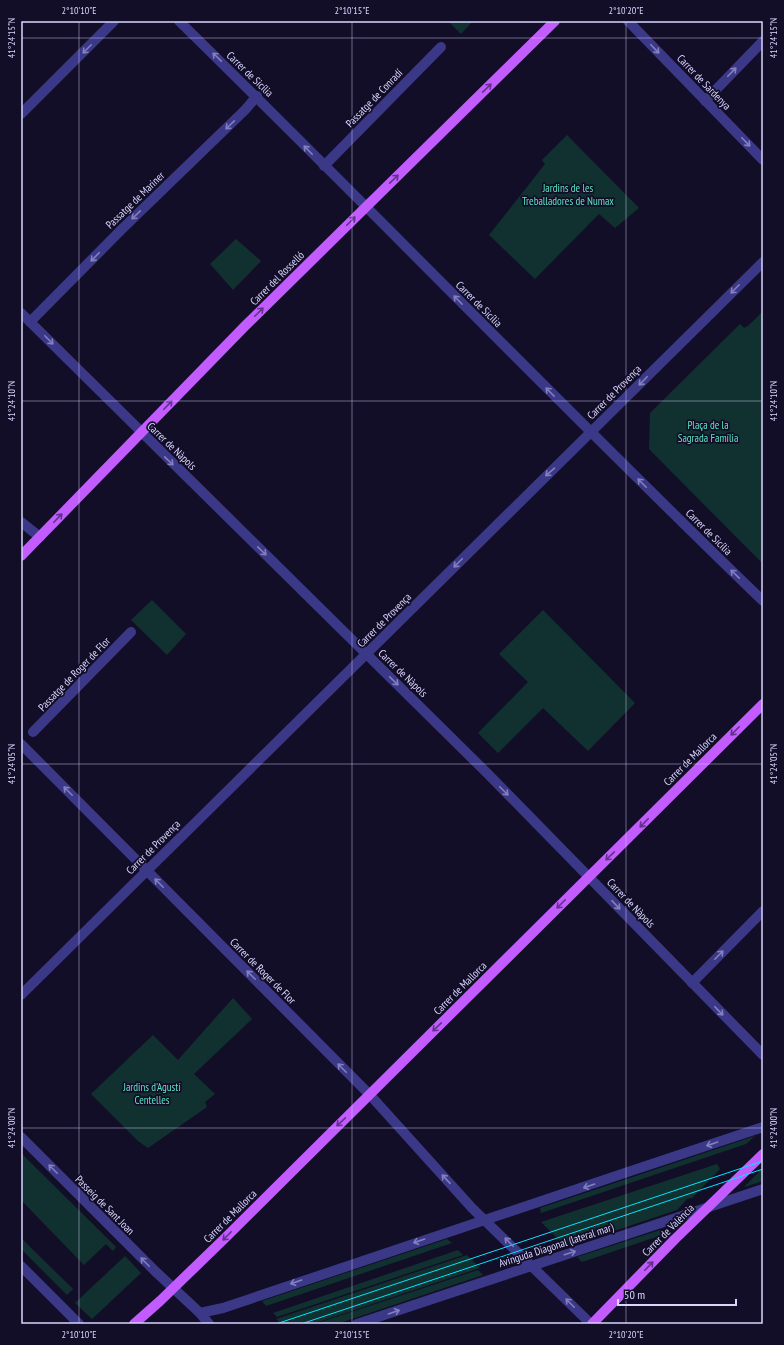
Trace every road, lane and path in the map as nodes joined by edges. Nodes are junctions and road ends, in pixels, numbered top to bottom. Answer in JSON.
{"nodes":[{"id":1,"x":114,"y":21,"type":"edge"},
{"id":2,"x":179,"y":21,"type":"edge"},
{"id":3,"x":555,"y":21,"type":"edge"},
{"id":4,"x":628,"y":21,"type":"edge"},
{"id":5,"x":763,"y":41,"type":"edge"},
{"id":6,"x":441,"y":47,"type":"dead end"},
{"id":7,"x":257,"y":96,"type":"junction"},
{"id":8,"x":705,"y":100,"type":"junction"},
{"id":9,"x":21,"y":114,"type":"edge"},
{"id":10,"x":763,"y":160,"type":"edge"},
{"id":11,"x":324,"y":166,"type":"junction"},
{"id":12,"x":366,"y":206,"type":"junction"},
{"id":13,"x":763,"y":262,"type":"edge"},
{"id":14,"x":21,"y":313,"type":"edge"},
{"id":15,"x":30,"y":322,"type":"junction"},
{"id":16,"x":141,"y":433,"type":"junction"},
{"id":17,"x":590,"y":433,"type":"junction"},
{"id":18,"x":21,"y":522,"type":"edge"},
{"id":19,"x":40,"y":537,"type":"junction"},
{"id":20,"x":21,"y":556,"type":"edge"},
{"id":21,"x":763,"y":601,"type":"edge"},
{"id":22,"x":131,"y":632,"type":"dead end"},
{"id":23,"x":366,"y":654,"type":"junction"},
{"id":24,"x":763,"y":704,"type":"edge"},
{"id":25,"x":33,"y":732,"type":"dead end"},
{"id":26,"x":21,"y":744,"type":"edge"},
{"id":27,"x":147,"y":870,"type":"junction"},
{"id":28,"x":589,"y":876,"type":"junction"},
{"id":29,"x":763,"y":911,"type":"edge"},
{"id":30,"x":692,"y":983,"type":"junction"},
{"id":31,"x":21,"y":995,"type":"edge"},
{"id":32,"x":763,"y":1055,"type":"edge"},
{"id":33,"x":370,"y":1095,"type":"junction"},
{"id":34,"x":763,"y":1127,"type":"edge"},
{"id":35,"x":21,"y":1137,"type":"edge"},
{"id":36,"x":763,"y":1154,"type":"edge"},
{"id":37,"x":763,"y":1189,"type":"edge"},
{"id":38,"x":707,"y":1208,"type":"junction"},
{"id":39,"x":484,"y":1219,"type":"junction"},
{"id":40,"x":532,"y":1265,"type":"junction"},
{"id":41,"x":21,"y":1266,"type":"edge"},
{"id":42,"x":173,"y":1288,"type":"junction"},
{"id":43,"x":200,"y":1313,"type":"junction"},
{"id":44,"x":75,"y":1322,"type":"edge"},
{"id":45,"x":134,"y":1324,"type":"edge"},
{"id":46,"x":209,"y":1324,"type":"edge"},
{"id":47,"x":357,"y":1324,"type":"edge"},
{"id":48,"x":592,"y":1324,"type":"edge"}],
"edges":[{"from":1,"to":9,"type":"street","one_way":true},
{"from":7,"to":2,"type":"street","name":"Carrer de Sicília","one_way":true},
{"from":12,"to":3,"type":"main road","name":"Carrer del Rosselló","one_way":true},
{"from":4,"to":8,"type":"street","name":"Carrer de Sardenya","one_way":true},
{"from":8,"to":5,"type":"street","one_way":true},
{"from":6,"to":11,"type":"street","name":"Passatge de Conradí"},
{"from":11,"to":7,"type":"street","name":"Carrer de Sicília","one_way":true},
{"from":7,"to":15,"type":"street","name":"Passatge de Mariner","one_way":true},
{"from":8,"to":10,"type":"street","name":"Carrer de Sardenya","one_way":true},
{"from":11,"to":12,"type":"street","name":"Carrer de Sicília"},
{"from":16,"to":12,"type":"main road","name":"Carrer del Rosselló","one_way":true},
{"from":17,"to":12,"type":"street","name":"Carrer de Sicília","one_way":true},
{"from":13,"to":17,"type":"street","name":"Carrer de Provença","one_way":true},
{"from":14,"to":15,"type":"street","name":"Carrer de Nàpols"},
{"from":15,"to":16,"type":"street","name":"Carrer de Nàpols","one_way":true},
{"from":19,"to":16,"type":"main road","name":"Carrer del Rosselló","one_way":true},
{"from":16,"to":23,"type":"street","name":"Carrer de Nàpols","one_way":true},
{"from":21,"to":17,"type":"street","name":"Carrer de Sicília","one_way":true},
{"from":17,"to":23,"type":"street","name":"Carrer de Provença","one_way":true},
{"from":18,"to":19,"type":"street"},
{"from":19,"to":20,"type":"main road","name":"Carrer del Rosselló"},
{"from":22,"to":25,"type":"street","name":"Passatge de Roger de Flor"},
{"from":23,"to":27,"type":"street","name":"Carrer de Provença"},
{"from":23,"to":28,"type":"street","name":"Carrer de Nàpols","one_way":true},
{"from":24,"to":28,"type":"main road","name":"Carrer de Mallorca","one_way":true},
{"from":27,"to":26,"type":"street","name":"Carrer de Roger de Flor","one_way":true},
{"from":27,"to":31,"type":"street","name":"Carrer de Provença"},
{"from":33,"to":27,"type":"street","name":"Carrer de Roger de Flor","one_way":true},
{"from":28,"to":30,"type":"street","name":"Carrer de Nàpols","one_way":true},
{"from":28,"to":33,"type":"main road","name":"Carrer de Mallorca","one_way":true},
{"from":30,"to":29,"type":"street","one_way":true},
{"from":30,"to":32,"type":"street","name":"Carrer de Nàpols","one_way":true},
{"from":39,"to":33,"type":"street","name":"Carrer de Roger de Flor","one_way":true},
{"from":33,"to":42,"type":"main road","name":"Carrer de Mallorca","one_way":true},
{"from":34,"to":39,"type":"street","one_way":true},
{"from":42,"to":35,"type":"street","name":"Passeig de Sant Joan","one_way":true},
{"from":36,"to":38,"type":"main road","name":"Carrer de València"},
{"from":37,"to":38,"type":"street","name":"Avinguda Diagonal (lateral mar)"},
{"from":40,"to":38,"type":"street","name":"Avinguda Diagonal (lateral mar)","one_way":true},
{"from":48,"to":38,"type":"main road","name":"Carrer de València","one_way":true},
{"from":40,"to":39,"type":"street","name":"Carrer de Roger de Flor","one_way":true},
{"from":39,"to":43,"type":"street","one_way":true},
{"from":47,"to":40,"type":"street","name":"Avinguda Diagonal (lateral mar)","one_way":true},
{"from":48,"to":40,"type":"street","one_way":true},
{"from":41,"to":44,"type":"street"},
{"from":42,"to":43,"type":"street","name":"Passeig de Sant Joan"},
{"from":42,"to":45,"type":"main road","name":"Carrer de Mallorca"},
{"from":43,"to":46,"type":"street","name":"Passeig de Sant Joan"}]}
